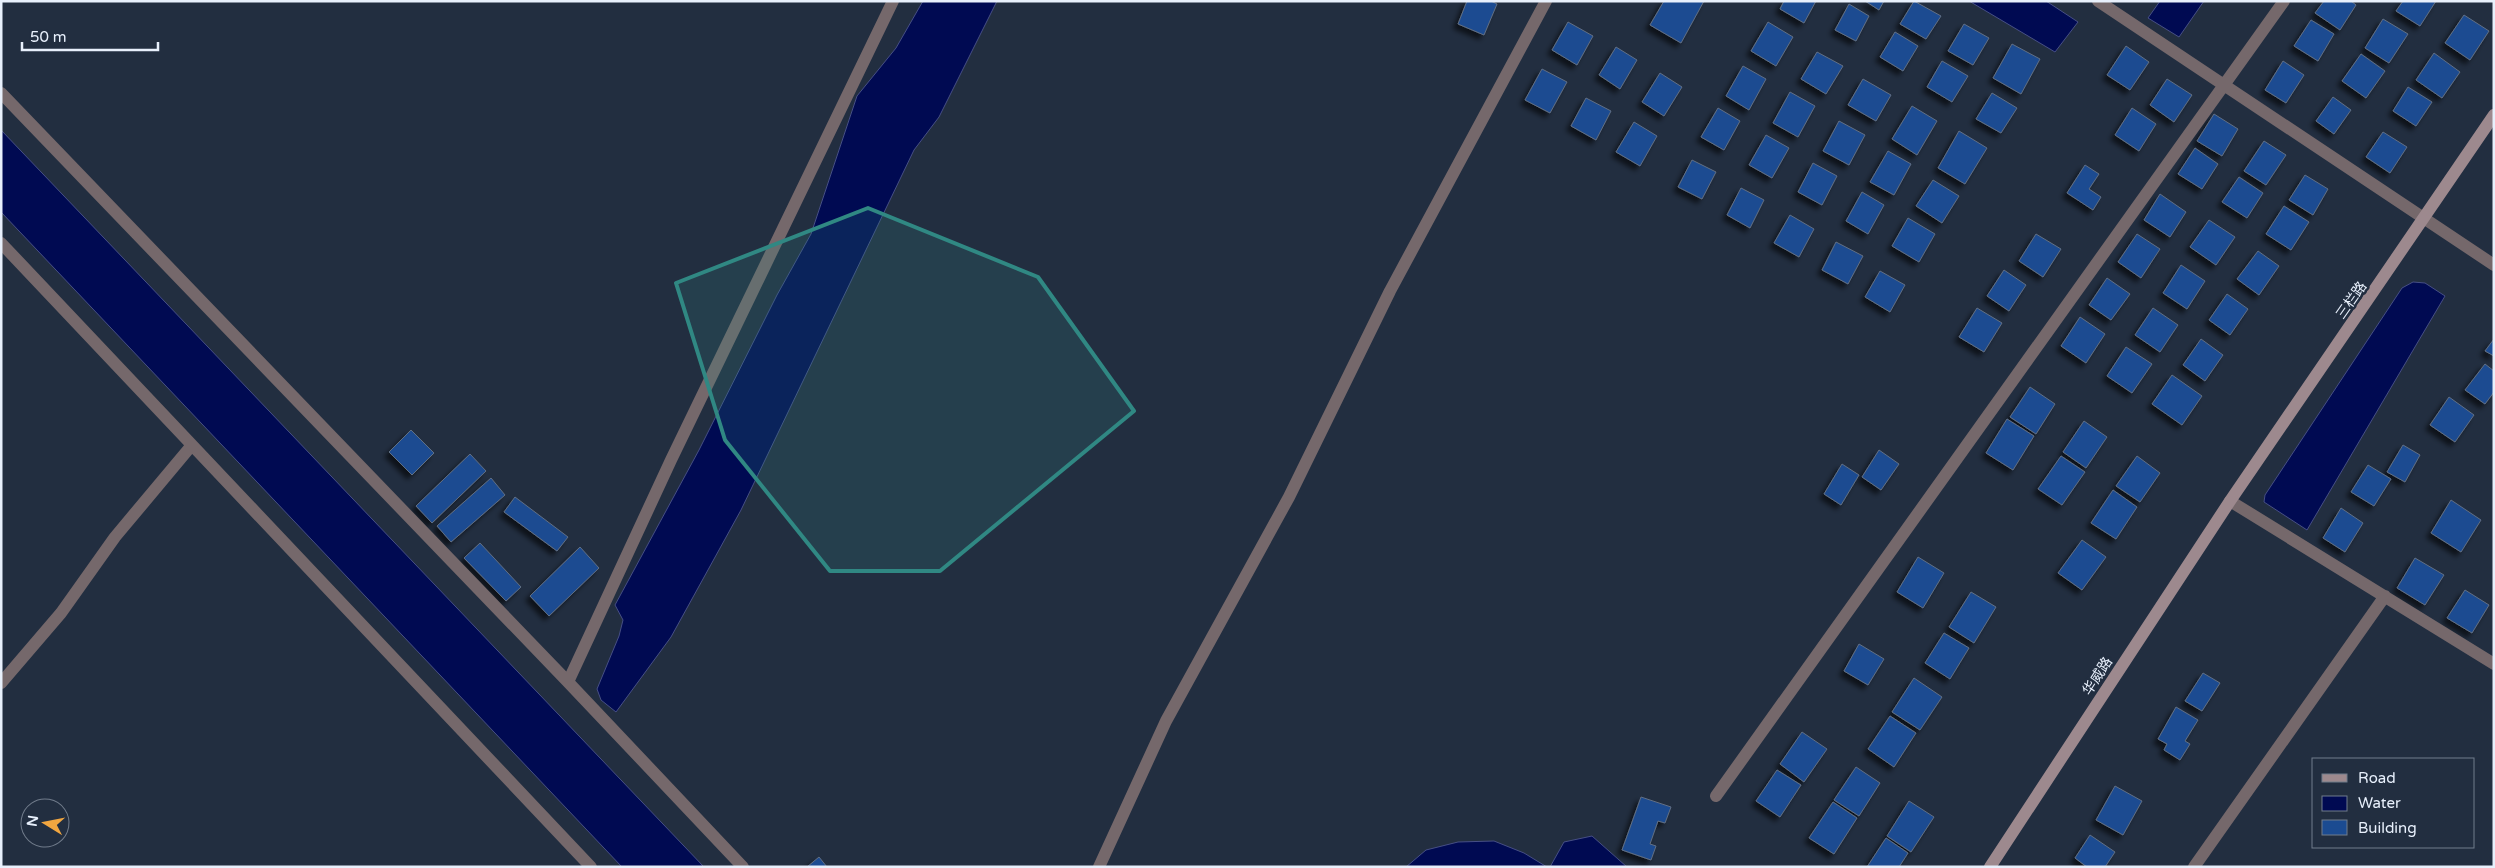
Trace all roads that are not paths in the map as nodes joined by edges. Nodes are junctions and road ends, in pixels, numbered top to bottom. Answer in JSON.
{"nodes":[{"id":1,"x":893,"y":1,"type":"edge"},
{"id":2,"x":1546,"y":1,"type":"edge"},
{"id":3,"x":2098,"y":1,"type":"edge"},
{"id":4,"x":2284,"y":1,"type":"edge"},
{"id":5,"x":2224,"y":85,"type":"junction"},
{"id":6,"x":1,"y":93,"type":"edge"},
{"id":7,"x":2494,"y":115,"type":"edge"},
{"id":8,"x":2425,"y":220,"type":"junction"},
{"id":9,"x":1,"y":243,"type":"edge"},
{"id":10,"x":2494,"y":265,"type":"edge"},
{"id":11,"x":192,"y":446,"type":"junction"},
{"id":12,"x":2230,"y":501,"type":"junction"},
{"id":13,"x":2385,"y":596,"type":"junction"},
{"id":14,"x":2494,"y":664,"type":"edge"},
{"id":15,"x":568,"y":682,"type":"junction"},
{"id":16,"x":1,"y":683,"type":"edge"},
{"id":17,"x":1716,"y":796,"type":"dead end"},
{"id":18,"x":591,"y":867,"type":"edge"},
{"id":19,"x":743,"y":867,"type":"edge"},
{"id":20,"x":1099,"y":867,"type":"edge"},
{"id":21,"x":1990,"y":867,"type":"edge"},
{"id":22,"x":2194,"y":867,"type":"edge"}],
"edges":[{"from":1,"to":15,"type":"street"},
{"from":2,"to":20,"type":"street"},
{"from":3,"to":5,"type":"street"},
{"from":4,"to":5,"type":"street"},
{"from":5,"to":8,"type":"street"},
{"from":5,"to":17,"type":"street"},
{"from":6,"to":15,"type":"street"},
{"from":7,"to":8,"type":"main road","name":"三栏路"},
{"from":8,"to":10,"type":"street"},
{"from":8,"to":12,"type":"main road","name":"三栏路"},
{"from":9,"to":11,"type":"street"},
{"from":11,"to":16,"type":"street"},
{"from":11,"to":18,"type":"street"},
{"from":12,"to":13,"type":"street"},
{"from":12,"to":21,"type":"main road","name":"华威路"},
{"from":13,"to":14,"type":"street"},
{"from":13,"to":22,"type":"street"},
{"from":15,"to":19,"type":"street"}]}
